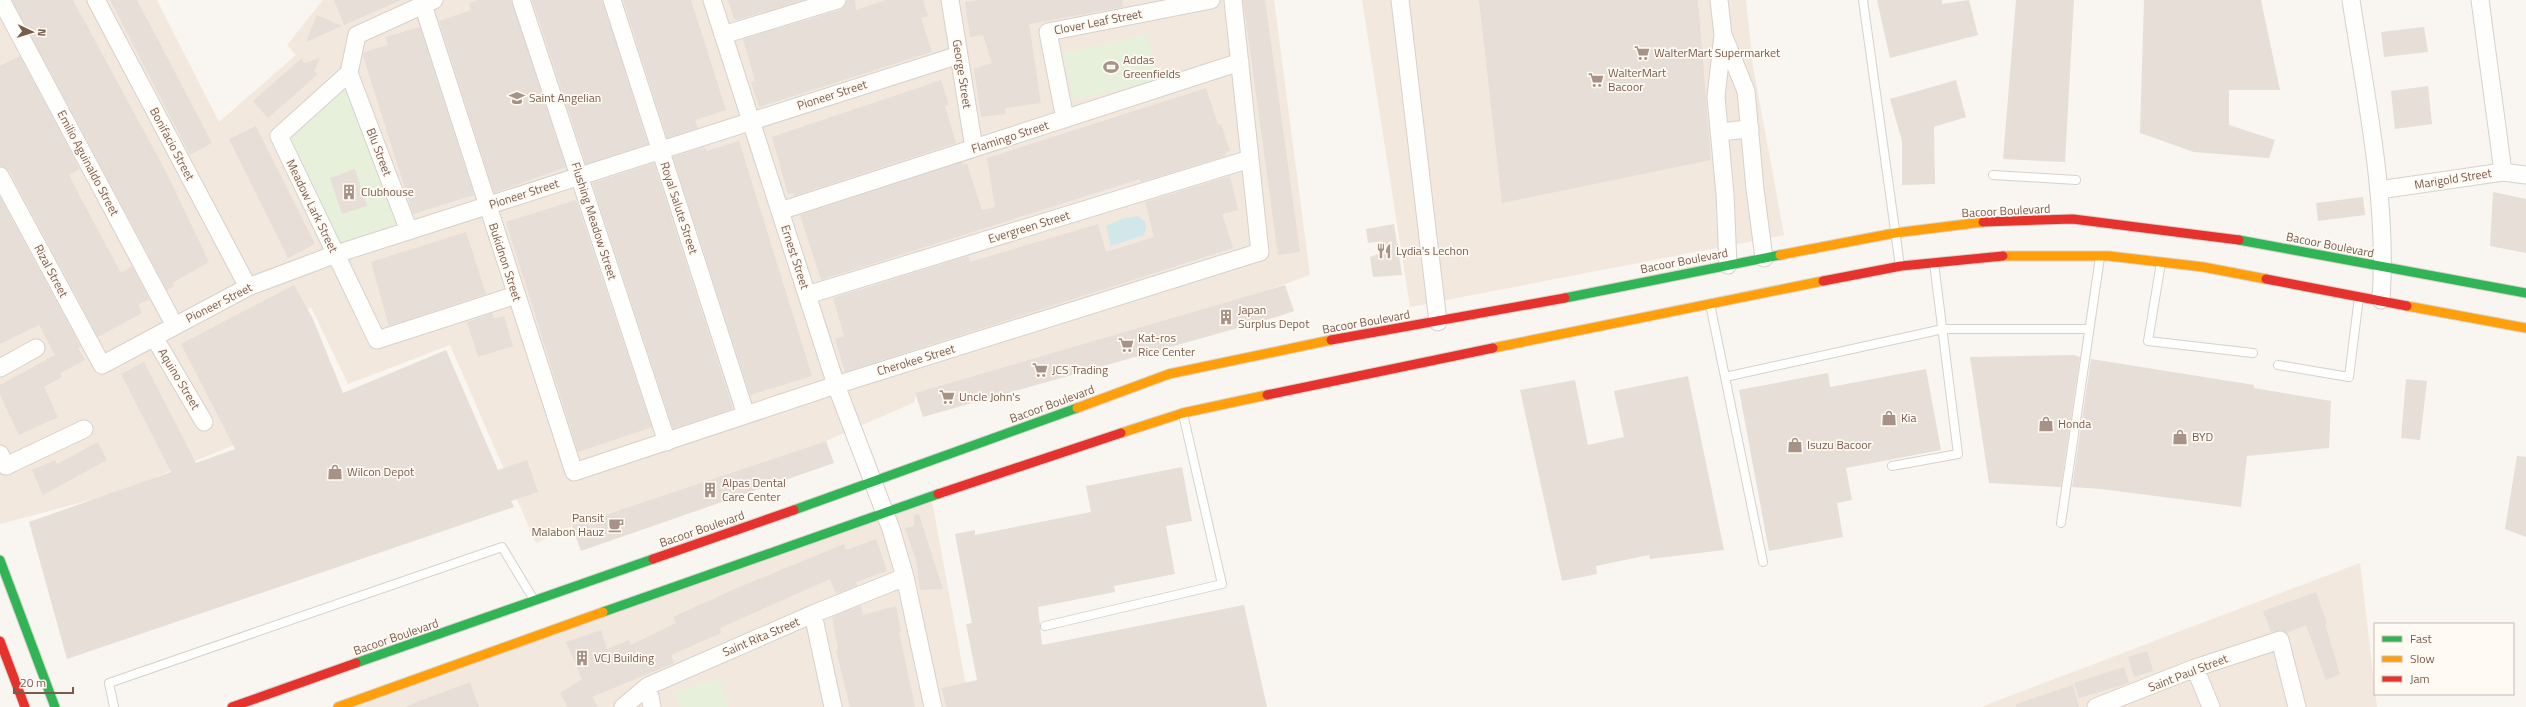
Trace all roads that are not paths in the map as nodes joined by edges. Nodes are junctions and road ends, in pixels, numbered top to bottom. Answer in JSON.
{"nodes":[{"id":1,"x":1,"y":0,"type":"edge"},
{"id":2,"x":96,"y":0,"type":"edge"},
{"id":3,"x":521,"y":0,"type":"edge"},
{"id":4,"x":612,"y":0,"type":"edge"},
{"id":5,"x":712,"y":0,"type":"edge"},
{"id":6,"x":838,"y":0,"type":"edge"},
{"id":7,"x":950,"y":0,"type":"edge"},
{"id":8,"x":1211,"y":0,"type":"edge"},
{"id":9,"x":1233,"y":0,"type":"edge"},
{"id":10,"x":1400,"y":0,"type":"edge"},
{"id":11,"x":1719,"y":0,"type":"edge"},
{"id":12,"x":1863,"y":0,"type":"edge"},
{"id":13,"x":2351,"y":0,"type":"edge"},
{"id":14,"x":2480,"y":0,"type":"edge"},
{"id":15,"x":428,"y":3,"type":"edge"},
{"id":16,"x":723,"y":34,"type":"junction"},
{"id":17,"x":1723,"y":35,"type":"junction"},
{"id":18,"x":959,"y":55,"type":"junction"},
{"id":19,"x":1240,"y":62,"type":"junction"},
{"id":20,"x":349,"y":73,"type":"junction"},
{"id":21,"x":1065,"y":119,"type":"junction"},
{"id":22,"x":751,"y":121,"type":"junction"},
{"id":23,"x":1750,"y":129,"type":"junction"},
{"id":24,"x":1719,"y":132,"type":"junction"},
{"id":25,"x":974,"y":148,"type":"junction"},
{"id":26,"x":661,"y":150,"type":"junction"},
{"id":27,"x":1250,"y":159,"type":"junction"},
{"id":28,"x":2503,"y":172,"type":"junction"},
{"id":29,"x":1993,"y":175,"type":"dead end"},
{"id":30,"x":2526,"y":175,"type":"edge"},
{"id":31,"x":0,"y":176,"type":"edge"},
{"id":32,"x":579,"y":176,"type":"junction"},
{"id":33,"x":2076,"y":180,"type":"dead end"},
{"id":34,"x":2379,"y":190,"type":"junction"},
{"id":35,"x":487,"y":206,"type":"junction"},
{"id":36,"x":780,"y":211,"type":"junction"},
{"id":37,"x":409,"y":231,"type":"junction"},
{"id":38,"x":1895,"y":233,"type":"junction"},
{"id":39,"x":336,"y":254,"type":"junction"},
{"id":40,"x":2100,"y":256,"type":"junction"},
{"id":41,"x":1764,"y":258,"type":"junction"},
{"id":42,"x":1934,"y":262,"type":"junction"},
{"id":43,"x":2161,"y":262,"type":"junction"},
{"id":44,"x":1728,"y":265,"type":"junction"},
{"id":45,"x":1901,"y":266,"type":"junction"},
{"id":46,"x":2384,"y":268,"type":"junction"},
{"id":47,"x":248,"y":287,"type":"junction"},
{"id":48,"x":2526,"y":293,"type":"edge"},
{"id":49,"x":516,"y":295,"type":"junction"},
{"id":50,"x":807,"y":295,"type":"junction"},
{"id":51,"x":2359,"y":296,"type":"junction"},
{"id":52,"x":2381,"y":300,"type":"junction"},
{"id":53,"x":1710,"y":303,"type":"junction"},
{"id":54,"x":1438,"y":322,"type":"junction"},
{"id":55,"x":175,"y":326,"type":"junction"},
{"id":56,"x":2526,"y":328,"type":"edge"},
{"id":57,"x":1943,"y":329,"type":"junction"},
{"id":58,"x":2089,"y":329,"type":"junction"},
{"id":59,"x":154,"y":337,"type":"junction"},
{"id":60,"x":36,"y":348,"type":"dead end"},
{"id":61,"x":2253,"y":353,"type":"dead end"},
{"id":62,"x":102,"y":365,"type":"joint"},
{"id":63,"x":2278,"y":365,"type":"dead end"},
{"id":64,"x":0,"y":368,"type":"edge"},
{"id":65,"x":1725,"y":377,"type":"junction"},
{"id":66,"x":836,"y":385,"type":"junction"},
{"id":67,"x":1183,"y":413,"type":"junction"},
{"id":68,"x":746,"y":415,"type":"junction"},
{"id":69,"x":204,"y":422,"type":"dead end"},
{"id":70,"x":84,"y":429,"type":"dead end"},
{"id":71,"x":667,"y":442,"type":"junction"},
{"id":72,"x":0,"y":454,"type":"edge"},
{"id":73,"x":1892,"y":466,"type":"dead end"},
{"id":74,"x":574,"y":472,"type":"joint"},
{"id":75,"x":874,"y":482,"type":"junction"},
{"id":76,"x":884,"y":512,"type":"junction"},
{"id":77,"x":2061,"y":524,"type":"dead end"},
{"id":78,"x":0,"y":560,"type":"edge"},
{"id":79,"x":1762,"y":562,"type":"dead end"},
{"id":80,"x":4,"y":577,"type":"edge"},
{"id":81,"x":905,"y":577,"type":"junction"},
{"id":82,"x":534,"y":601,"type":"junction"},
{"id":83,"x":813,"y":614,"type":"junction"},
{"id":84,"x":1044,"y":626,"type":"dead end"},
{"id":85,"x":0,"y":641,"type":"edge"},
{"id":86,"x":2195,"y":668,"type":"junction"},
{"id":87,"x":648,"y":686,"type":"junction"},
{"id":88,"x":2114,"y":704,"type":"edge"},
{"id":89,"x":25,"y":707,"type":"edge"},
{"id":90,"x":54,"y":707,"type":"edge"},
{"id":91,"x":114,"y":707,"type":"edge"},
{"id":92,"x":232,"y":707,"type":"edge"},
{"id":93,"x":338,"y":707,"type":"edge"},
{"id":94,"x":623,"y":707,"type":"edge"},
{"id":95,"x":652,"y":707,"type":"edge"},
{"id":96,"x":833,"y":707,"type":"edge"},
{"id":97,"x":933,"y":707,"type":"edge"},
{"id":98,"x":2096,"y":707,"type":"edge"},
{"id":99,"x":2211,"y":707,"type":"edge"},
{"id":100,"x":2297,"y":707,"type":"edge"}],
"edges":[{"from":1,"to":55,"type":"street","name":"Emilio Aguinaldo Street"},
{"from":2,"to":47,"type":"street","name":"Bonifacio Street"},
{"from":3,"to":32,"type":"street","name":"Flushing Meadow Street"},
{"from":4,"to":26,"type":"street","name":"Royal Salute Street"},
{"from":5,"to":16,"type":"street","name":"Ernest Street"},
{"from":6,"to":16,"type":"street"},
{"from":7,"to":18,"type":"street","name":"George Street"},
{"from":8,"to":21,"type":"street","name":"Clover Leaf Street"},
{"from":9,"to":19,"type":"street"},
{"from":10,"to":54,"type":"street"},
{"from":11,"to":17,"type":"street"},
{"from":12,"to":38,"type":"lane"},
{"from":13,"to":34,"type":"street"},
{"from":14,"to":28,"type":"street"},
{"from":15,"to":20,"type":"street"},
{"from":15,"to":35,"type":"street","name":"Bukidnon Street"},
{"from":16,"to":22,"type":"street","name":"Ernest Street"},
{"from":17,"to":23,"type":"street"},
{"from":17,"to":24,"type":"street"},
{"from":18,"to":22,"type":"street","name":"Pioneer Street"},
{"from":18,"to":25,"type":"street","name":"George Street"},
{"from":19,"to":21,"type":"street","name":"Flamingo Street"},
{"from":19,"to":27,"type":"street"},
{"from":20,"to":37,"type":"street","name":"Blu Street"},
{"from":20,"to":39,"type":"street","name":"Meadow Lark Street"},
{"from":21,"to":25,"type":"street","name":"Flamingo Street"},
{"from":22,"to":26,"type":"street","name":"Pioneer Street"},
{"from":22,"to":36,"type":"street","name":"Ernest Street"},
{"from":23,"to":24,"type":"street"},
{"from":23,"to":41,"type":"street"},
{"from":24,"to":44,"type":"street"},
{"from":25,"to":36,"type":"street","name":"Flamingo Street"},
{"from":26,"to":32,"type":"street","name":"Pioneer Street"},
{"from":26,"to":68,"type":"street","name":"Royal Salute Street"},
{"from":27,"to":50,"type":"street","name":"Evergreen Street"},
{"from":27,"to":66,"type":"street","name":"Cherokee Street"},
{"from":28,"to":30,"type":"street","name":"Marigold Street"},
{"from":28,"to":34,"type":"street","name":"Marigold Street"},
{"from":29,"to":33,"type":"lane"},
{"from":31,"to":62,"type":"street","name":"Rizal Street"},
{"from":32,"to":35,"type":"street","name":"Pioneer Street"},
{"from":32,"to":71,"type":"street","name":"Flushing Meadow Street"},
{"from":34,"to":46,"type":"street"},
{"from":35,"to":37,"type":"street","name":"Pioneer Street"},
{"from":35,"to":49,"type":"street","name":"Bukidnon Street"},
{"from":36,"to":50,"type":"street","name":"Ernest Street"},
{"from":37,"to":39,"type":"street","name":"Pioneer Street"},
{"from":38,"to":41,"type":"main road","name":"Bacoor Boulevard"},
{"from":38,"to":45,"type":"lane"},
{"from":38,"to":46,"type":"main road","name":"Bacoor Boulevard"},
{"from":39,"to":47,"type":"street","name":"Pioneer Street"},
{"from":39,"to":49,"type":"street","name":"Meadow Lark Street"},
{"from":40,"to":42,"type":"main road"},
{"from":40,"to":43,"type":"main road"},
{"from":40,"to":58,"type":"lane"},
{"from":41,"to":44,"type":"main road","name":"Bacoor Boulevard"},
{"from":42,"to":45,"type":"main road"},
{"from":42,"to":57,"type":"lane"},
{"from":43,"to":51,"type":"main road"},
{"from":43,"to":61,"type":"lane"},
{"from":44,"to":54,"type":"main road","name":"Bacoor Boulevard"},
{"from":45,"to":53,"type":"main road"},
{"from":46,"to":48,"type":"main road","name":"Bacoor Boulevard"},
{"from":46,"to":52,"type":"street"},
{"from":47,"to":55,"type":"street","name":"Pioneer Street"},
{"from":49,"to":74,"type":"street","name":"Bukidnon Street"},
{"from":50,"to":66,"type":"street","name":"Ernest Street"},
{"from":51,"to":52,"type":"main road"},
{"from":51,"to":63,"type":"lane"},
{"from":52,"to":56,"type":"main road"},
{"from":53,"to":65,"type":"lane"},
{"from":53,"to":67,"type":"main road"},
{"from":54,"to":75,"type":"main road","name":"Bacoor Boulevard"},
{"from":55,"to":59,"type":"street","name":"Pioneer Street"},
{"from":57,"to":58,"type":"lane"},
{"from":57,"to":65,"type":"lane"},
{"from":57,"to":73,"type":"lane"},
{"from":58,"to":77,"type":"lane"},
{"from":59,"to":62,"type":"street","name":"Pioneer Street"},
{"from":59,"to":69,"type":"street","name":"Aquino Street"},
{"from":60,"to":64,"type":"street"},
{"from":65,"to":79,"type":"lane"},
{"from":66,"to":68,"type":"street","name":"Cherokee Street"},
{"from":66,"to":75,"type":"street","name":"Ernest Street"},
{"from":67,"to":76,"type":"main road"},
{"from":67,"to":84,"type":"lane"},
{"from":68,"to":71,"type":"street","name":"Cherokee Street"},
{"from":70,"to":72,"type":"street"},
{"from":71,"to":74,"type":"street","name":"Cherokee Street"},
{"from":75,"to":76,"type":"street","name":"Ernest Street"},
{"from":75,"to":82,"type":"main road","name":"Bacoor Boulevard"},
{"from":76,"to":81,"type":"street"},
{"from":76,"to":93,"type":"main road"},
{"from":78,"to":80,"type":"main road"},
{"from":80,"to":90,"type":"main road"},
{"from":81,"to":83,"type":"street","name":"Saint Rita Street"},
{"from":81,"to":97,"type":"street"},
{"from":82,"to":91,"type":"lane"},
{"from":82,"to":92,"type":"main road","name":"Bacoor Boulevard"},
{"from":83,"to":87,"type":"street","name":"Saint Rita Street"},
{"from":83,"to":96,"type":"street"},
{"from":85,"to":89,"type":"main road"},
{"from":86,"to":88,"type":"street","name":"Saint Paul Street"},
{"from":86,"to":99,"type":"street"},
{"from":86,"to":100,"type":"street","name":"Saint Paul Street"},
{"from":87,"to":94,"type":"street","name":"Saint Rita Street"},
{"from":87,"to":95,"type":"street"},
{"from":88,"to":98,"type":"street","name":"Saint Paul Street"}]}
